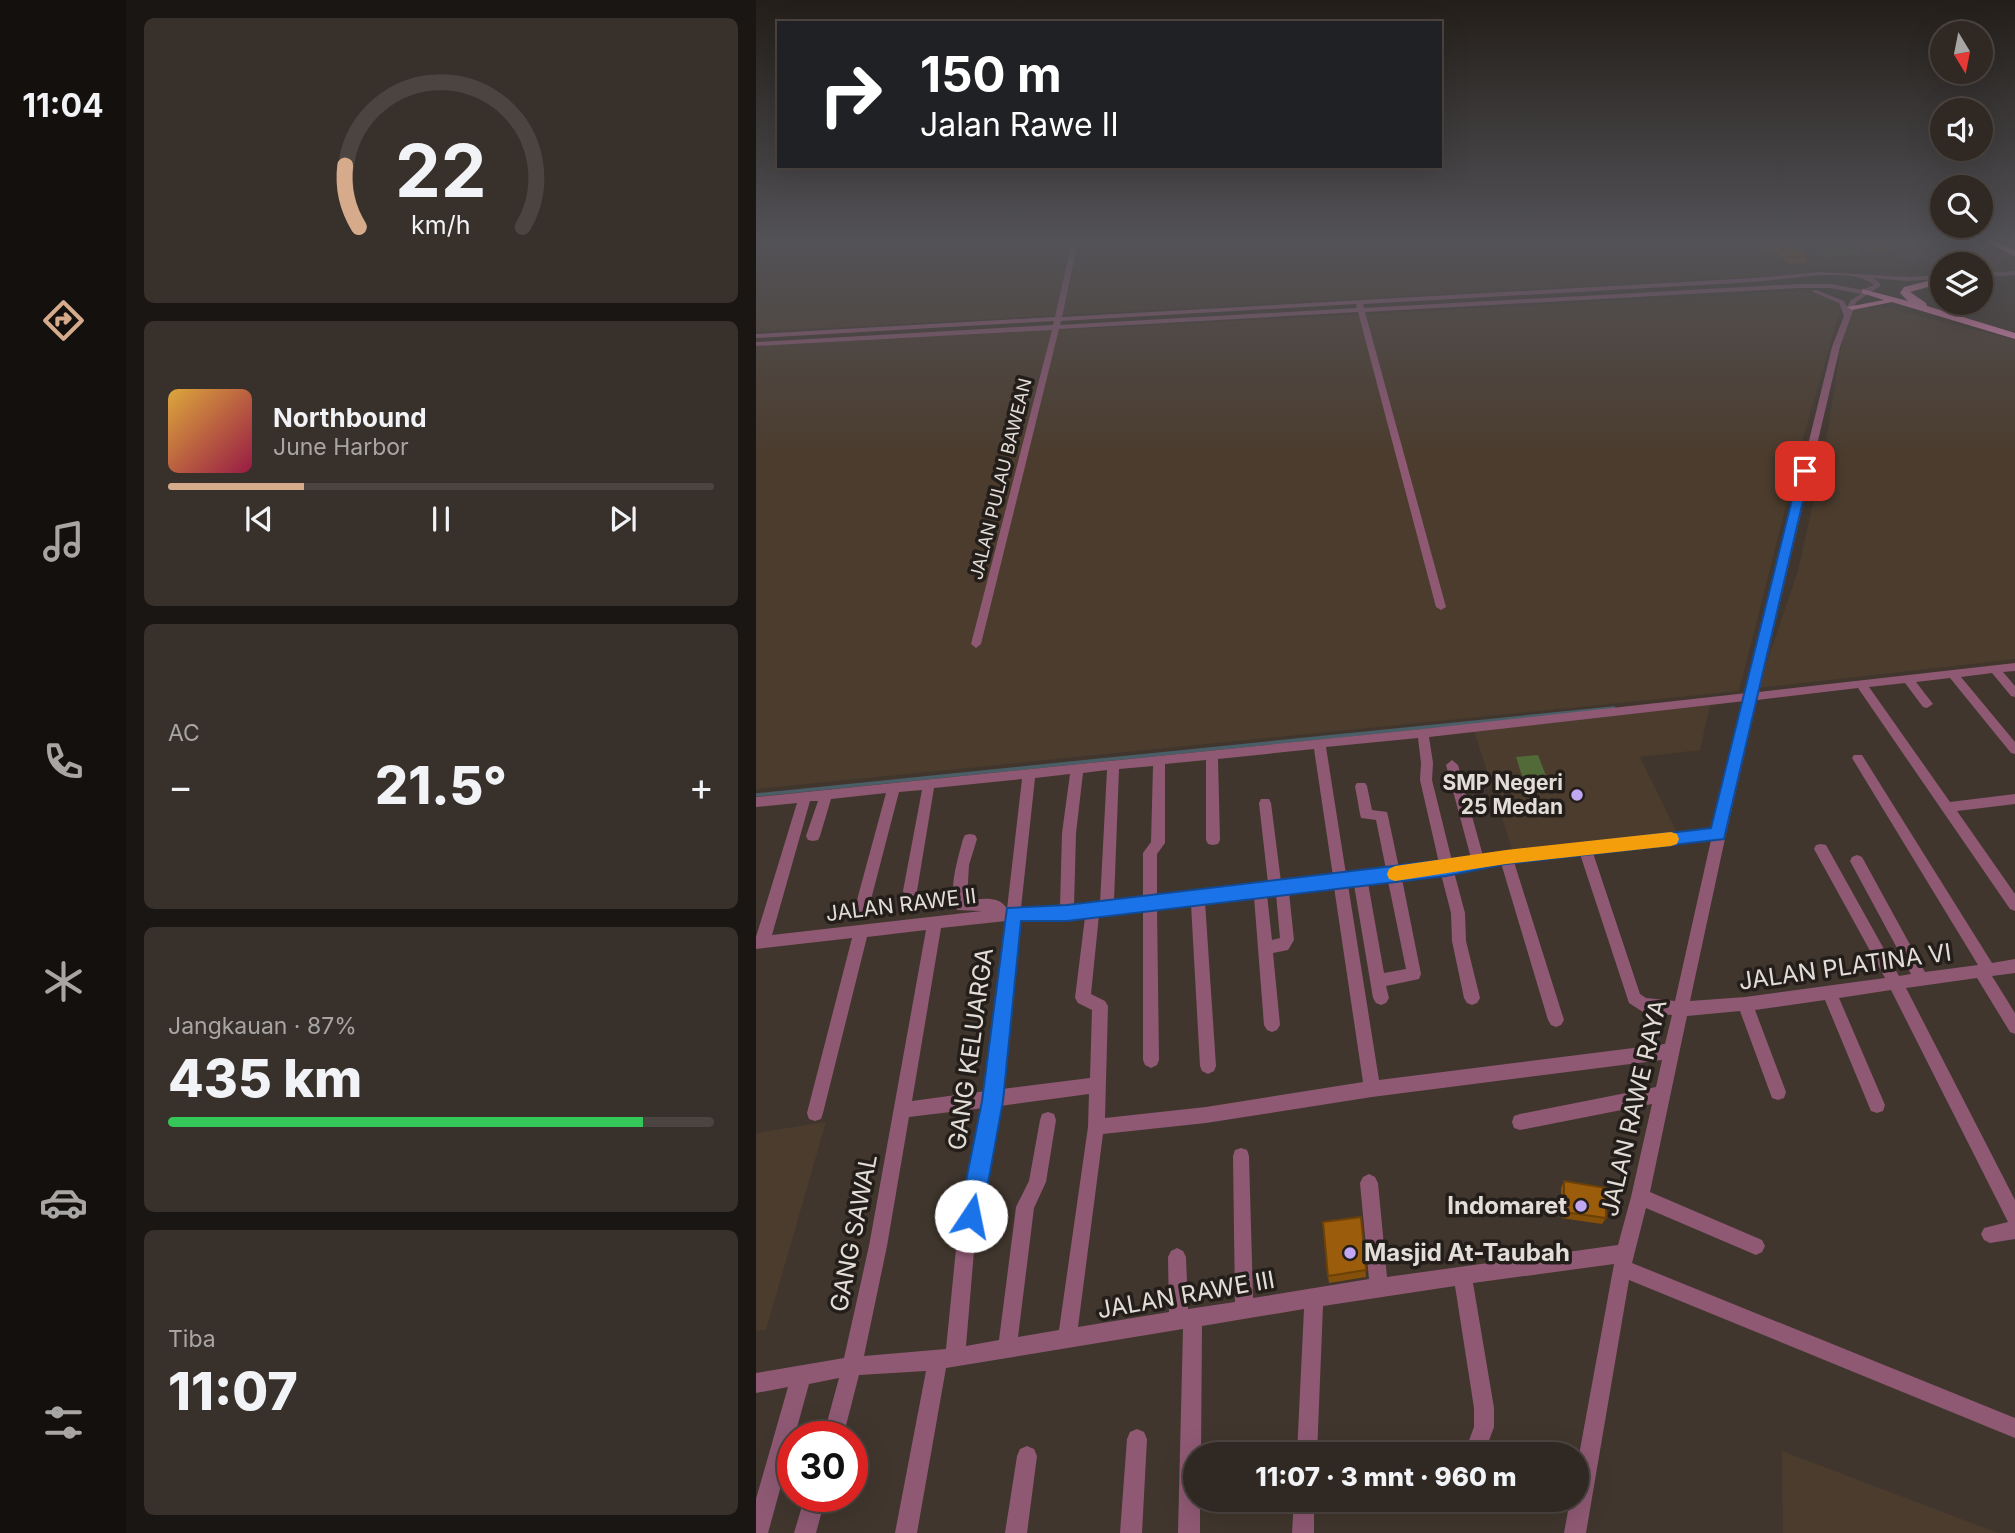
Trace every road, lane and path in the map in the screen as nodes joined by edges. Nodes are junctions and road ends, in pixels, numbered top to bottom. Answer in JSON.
{"nodes":[{"id":1,"x":1059,"y":313,"type":"edge"},
{"id":2,"x":1240,"y":313,"type":"edge"},
{"id":3,"x":1362,"y":313,"type":"edge"},
{"id":4,"x":1849,"y":313,"type":"edge"},
{"id":5,"x":1941,"y":313,"type":"edge"},
{"id":6,"x":1948,"y":313,"type":"edge"},
{"id":7,"x":1057,"y":324,"type":"junction"},
{"id":8,"x":2015,"y":330,"type":"edge"},
{"id":9,"x":756,"y":336,"type":"edge"},
{"id":10,"x":2015,"y":336,"type":"edge"},
{"id":11,"x":756,"y":344,"type":"edge"},
{"id":12,"x":1441,"y":607,"type":"dead end"},
{"id":13,"x":976,"y":644,"type":"dead end"},
{"id":14,"x":2015,"y":667,"type":"edge"},
{"id":15,"x":1994,"y":669,"type":"junction"},
{"id":16,"x":1953,"y":674,"type":"junction"},
{"id":17,"x":1908,"y":679,"type":"junction"},
{"id":18,"x":1861,"y":684,"type":"junction"},
{"id":19,"x":1752,"y":690,"type":"junction"},
{"id":20,"x":2015,"y":693,"type":"edge"},
{"id":21,"x":1927,"y":704,"type":"dead end"},
{"id":22,"x":1423,"y":733,"type":"junction"},
{"id":23,"x":1319,"y":743,"type":"junction"},
{"id":24,"x":2015,"y":750,"type":"edge"},
{"id":25,"x":1212,"y":754,"type":"junction"},
{"id":26,"x":1858,"y":758,"type":"dead end"},
{"id":27,"x":1159,"y":759,"type":"junction"},
{"id":28,"x":1113,"y":764,"type":"junction"},
{"id":29,"x":1452,"y":765,"type":"dead end"},
{"id":30,"x":1077,"y":768,"type":"junction"},
{"id":31,"x":1029,"y":773,"type":"junction"},
{"id":32,"x":929,"y":784,"type":"junction"},
{"id":33,"x":1361,"y":786,"type":"dead end"},
{"id":34,"x":894,"y":787,"type":"junction"},
{"id":35,"x":826,"y":794,"type":"junction"},
{"id":36,"x":805,"y":797,"type":"junction"},
{"id":37,"x":2015,"y":799,"type":"edge"},
{"id":38,"x":756,"y":802,"type":"edge"},
{"id":39,"x":1265,"y":803,"type":"dead end"},
{"id":40,"x":1948,"y":807,"type":"junction"},
{"id":41,"x":1718,"y":834,"type":"junction"},
{"id":42,"x":813,"y":836,"type":"dead end"},
{"id":43,"x":970,"y":839,"type":"dead end"},
{"id":44,"x":1213,"y":840,"type":"dead end"},
{"id":45,"x":1585,"y":848,"type":"junction"},
{"id":46,"x":1821,"y":849,"type":"dead end"},
{"id":47,"x":1506,"y":857,"type":"junction"},
{"id":48,"x":1478,"y":861,"type":"junction"},
{"id":49,"x":1857,"y":862,"type":"dead end"},
{"id":50,"x":1446,"y":868,"type":"junction"},
{"id":51,"x":1393,"y":874,"type":"junction"},
{"id":52,"x":1360,"y":878,"type":"junction"},
{"id":53,"x":1339,"y":881,"type":"junction"},
{"id":54,"x":1272,"y":888,"type":"junction"},
{"id":55,"x":910,"y":891,"type":"dead end"},
{"id":56,"x":1198,"y":897,"type":"junction"},
{"id":57,"x":1151,"y":903,"type":"junction"},
{"id":58,"x":2015,"y":905,"type":"edge"},
{"id":59,"x":1100,"y":909,"type":"junction"},
{"id":60,"x":861,"y":911,"type":"dead end"},
{"id":61,"x":1067,"y":913,"type":"junction"},
{"id":62,"x":1006,"y":914,"type":"junction"},
{"id":63,"x":935,"y":922,"type":"junction"},
{"id":64,"x":861,"y":931,"type":"junction"},
{"id":65,"x":760,"y":943,"type":"edge"},
{"id":66,"x":1265,"y":947,"type":"junction"},
{"id":67,"x":2015,"y":966,"type":"edge"},
{"id":68,"x":1985,"y":971,"type":"junction"},
{"id":69,"x":1921,"y":979,"type":"junction"},
{"id":70,"x":1378,"y":981,"type":"junction"},
{"id":71,"x":1895,"y":982,"type":"junction"},
{"id":72,"x":1829,"y":992,"type":"junction"},
{"id":73,"x":1381,"y":998,"type":"dead end"},
{"id":74,"x":1472,"y":998,"type":"dead end"},
{"id":75,"x":1745,"y":1004,"type":"junction"},
{"id":76,"x":1682,"y":1009,"type":"junction"},
{"id":77,"x":1556,"y":1020,"type":"dead end"},
{"id":78,"x":1272,"y":1025,"type":"dead end"},
{"id":79,"x":2015,"y":1027,"type":"edge"},
{"id":80,"x":1672,"y":1051,"type":"junction"},
{"id":81,"x":1151,"y":1060,"type":"dead end"},
{"id":82,"x":1208,"y":1066,"type":"dead end"},
{"id":83,"x":1098,"y":1085,"type":"junction"},
{"id":84,"x":1372,"y":1089,"type":"junction"},
{"id":85,"x":1778,"y":1092,"type":"dead end"},
{"id":86,"x":1663,"y":1094,"type":"junction"},
{"id":87,"x":993,"y":1099,"type":"junction"},
{"id":88,"x":1877,"y":1105,"type":"dead end"},
{"id":89,"x":904,"y":1110,"type":"junction"},
{"id":90,"x":815,"y":1113,"type":"dead end"},
{"id":91,"x":1048,"y":1120,"type":"dead end"},
{"id":92,"x":1520,"y":1122,"type":"dead end"},
{"id":93,"x":1096,"y":1127,"type":"junction"},
{"id":94,"x":1241,"y":1156,"type":"dead end"},
{"id":95,"x":1369,"y":1183,"type":"dead end"},
{"id":96,"x":1640,"y":1197,"type":"junction"},
{"id":97,"x":2014,"y":1216,"type":"edge"},
{"id":98,"x":2015,"y":1230,"type":"edge"},
{"id":99,"x":1990,"y":1234,"type":"dead end"},
{"id":100,"x":1756,"y":1245,"type":"dead end"},
{"id":101,"x":1177,"y":1257,"type":"dead end"},
{"id":102,"x":1624,"y":1261,"type":"junction"},
{"id":103,"x":1462,"y":1274,"type":"junction"},
{"id":104,"x":1379,"y":1287,"type":"junction"},
{"id":105,"x":1314,"y":1298,"type":"junction"},
{"id":106,"x":1244,"y":1310,"type":"junction"},
{"id":107,"x":1186,"y":1320,"type":"junction"},
{"id":108,"x":1067,"y":1339,"type":"junction"},
{"id":109,"x":1007,"y":1349,"type":"junction"},
{"id":110,"x":946,"y":1358,"type":"junction"},
{"id":111,"x":854,"y":1366,"type":"junction"},
{"id":112,"x":802,"y":1376,"type":"junction"},
{"id":113,"x":756,"y":1383,"type":"edge"},
{"id":114,"x":838,"y":1421,"type":"edge"},
{"id":115,"x":2015,"y":1428,"type":"edge"},
{"id":116,"x":1137,"y":1439,"type":"dead end"},
{"id":117,"x":1308,"y":1442,"type":"edge"},
{"id":118,"x":1478,"y":1442,"type":"edge"},
{"id":119,"x":1027,"y":1456,"type":"dead end"},
{"id":120,"x":811,"y":1512,"type":"edge"},
{"id":121,"x":1304,"y":1512,"type":"edge"},
{"id":122,"x":757,"y":1533,"type":"edge"},
{"id":123,"x":805,"y":1533,"type":"edge"},
{"id":124,"x":906,"y":1533,"type":"edge"},
{"id":125,"x":1016,"y":1533,"type":"edge"},
{"id":126,"x":1132,"y":1533,"type":"edge"},
{"id":127,"x":1189,"y":1533,"type":"edge"},
{"id":128,"x":1303,"y":1533,"type":"edge"},
{"id":129,"x":1575,"y":1533,"type":"edge"}],
"edges":[{"from":1,"to":7,"type":"street","name":"JALAN PULAU BAWEAN"},
{"from":2,"to":7,"type":"street"},
{"from":3,"to":12,"type":"street"},
{"from":4,"to":19,"type":"street","name":"JALAN RAWE RAYA"},
{"from":5,"to":10,"type":"highway"},
{"from":6,"to":8,"type":"highway"},
{"from":7,"to":9,"type":"street"},
{"from":7,"to":11,"type":"street"},
{"from":7,"to":13,"type":"street","name":"JALAN PULAU BAWEAN"},
{"from":14,"to":15,"type":"street"},
{"from":15,"to":16,"type":"street"},
{"from":15,"to":20,"type":"street"},
{"from":16,"to":17,"type":"street"},
{"from":16,"to":24,"type":"street"},
{"from":17,"to":18,"type":"street"},
{"from":17,"to":21,"type":"street"},
{"from":18,"to":19,"type":"street"},
{"from":18,"to":40,"type":"street"},
{"from":19,"to":22,"type":"street"},
{"from":19,"to":41,"type":"street","name":"JALAN RAWE RAYA"},
{"from":22,"to":23,"type":"street"},
{"from":22,"to":50,"type":"street"},
{"from":23,"to":25,"type":"street"},
{"from":23,"to":53,"type":"street"},
{"from":25,"to":27,"type":"street"},
{"from":25,"to":44,"type":"street"},
{"from":26,"to":68,"type":"street"},
{"from":27,"to":28,"type":"street"},
{"from":27,"to":57,"type":"street"},
{"from":28,"to":30,"type":"street"},
{"from":28,"to":59,"type":"street"},
{"from":29,"to":48,"type":"street"},
{"from":30,"to":31,"type":"street"},
{"from":30,"to":61,"type":"street"},
{"from":31,"to":32,"type":"street"},
{"from":31,"to":62,"type":"street"},
{"from":32,"to":34,"type":"street"},
{"from":32,"to":55,"type":"street"},
{"from":33,"to":51,"type":"street"},
{"from":34,"to":35,"type":"street"},
{"from":34,"to":60,"type":"street"},
{"from":35,"to":36,"type":"street"},
{"from":35,"to":42,"type":"street"},
{"from":36,"to":38,"type":"street"},
{"from":36,"to":65,"type":"street"},
{"from":37,"to":40,"type":"street"},
{"from":39,"to":54,"type":"street"},
{"from":40,"to":58,"type":"street"},
{"from":41,"to":45,"type":"street","name":"JALAN RAWE II"},
{"from":41,"to":76,"type":"street","name":"JALAN RAWE RAYA"},
{"from":43,"to":62,"type":"street"},
{"from":45,"to":47,"type":"street","name":"JALAN RAWE II"},
{"from":45,"to":76,"type":"street","name":"JALAN PLATINA VI"},
{"from":46,"to":71,"type":"street"},
{"from":47,"to":48,"type":"street","name":"JALAN RAWE II"},
{"from":47,"to":77,"type":"street"},
{"from":48,"to":50,"type":"street","name":"JALAN RAWE II"},
{"from":49,"to":69,"type":"street"},
{"from":50,"to":51,"type":"street","name":"JALAN RAWE II"},
{"from":50,"to":74,"type":"street"},
{"from":51,"to":52,"type":"street","name":"JALAN RAWE II"},
{"from":51,"to":70,"type":"street"},
{"from":52,"to":53,"type":"street","name":"JALAN RAWE II"},
{"from":52,"to":70,"type":"street"},
{"from":53,"to":54,"type":"street","name":"JALAN RAWE II"},
{"from":53,"to":84,"type":"street"},
{"from":54,"to":56,"type":"street","name":"JALAN RAWE II"},
{"from":54,"to":66,"type":"street"},
{"from":54,"to":66,"type":"street"},
{"from":56,"to":57,"type":"street","name":"JALAN RAWE II"},
{"from":56,"to":82,"type":"street"},
{"from":57,"to":59,"type":"street","name":"JALAN RAWE II"},
{"from":57,"to":81,"type":"street"},
{"from":59,"to":61,"type":"street","name":"JALAN RAWE II"},
{"from":59,"to":83,"type":"street"},
{"from":61,"to":62,"type":"street","name":"JALAN RAWE II"},
{"from":62,"to":63,"type":"street","name":"JALAN RAWE II"},
{"from":62,"to":87,"type":"street","name":"GANG KELUARGA"},
{"from":63,"to":64,"type":"street","name":"JALAN RAWE II"},
{"from":63,"to":89,"type":"street","name":"GANG SAWAL"},
{"from":64,"to":65,"type":"street","name":"JALAN RAWE II"},
{"from":64,"to":90,"type":"street"},
{"from":66,"to":78,"type":"street"},
{"from":67,"to":68,"type":"street","name":"JALAN PLATINA VI"},
{"from":68,"to":69,"type":"street","name":"JALAN PLATINA VI"},
{"from":68,"to":79,"type":"street"},
{"from":69,"to":71,"type":"street","name":"JALAN PLATINA VI"},
{"from":70,"to":73,"type":"street"},
{"from":71,"to":72,"type":"street","name":"JALAN PLATINA VI"},
{"from":71,"to":97,"type":"street"},
{"from":72,"to":75,"type":"street","name":"JALAN PLATINA VI"},
{"from":72,"to":88,"type":"street"},
{"from":75,"to":76,"type":"street","name":"JALAN PLATINA VI"},
{"from":75,"to":85,"type":"street"},
{"from":76,"to":80,"type":"street","name":"JALAN RAWE RAYA"},
{"from":80,"to":84,"type":"street"},
{"from":80,"to":86,"type":"street","name":"JALAN RAWE RAYA"},
{"from":83,"to":87,"type":"street"},
{"from":83,"to":93,"type":"street"},
{"from":84,"to":93,"type":"street"},
{"from":86,"to":92,"type":"street"},
{"from":86,"to":96,"type":"street","name":"JALAN RAWE RAYA"},
{"from":87,"to":89,"type":"street"},
{"from":87,"to":110,"type":"street","name":"GANG KELUARGA"},
{"from":89,"to":111,"type":"street","name":"GANG SAWAL"},
{"from":91,"to":109,"type":"street"},
{"from":93,"to":108,"type":"street"},
{"from":94,"to":106,"type":"street"},
{"from":95,"to":104,"type":"street"},
{"from":96,"to":100,"type":"street"},
{"from":96,"to":102,"type":"street","name":"JALAN RAWE RAYA"},
{"from":98,"to":99,"type":"street"},
{"from":101,"to":107,"type":"street"},
{"from":102,"to":103,"type":"street","name":"JALAN RAWE III"},
{"from":102,"to":115,"type":"street"},
{"from":102,"to":129,"type":"street","name":"JALAN RAWE RAYA"},
{"from":103,"to":104,"type":"street","name":"JALAN RAWE III"},
{"from":103,"to":118,"type":"street"},
{"from":104,"to":105,"type":"street","name":"JALAN RAWE III"},
{"from":105,"to":106,"type":"street","name":"JALAN RAWE III"},
{"from":105,"to":117,"type":"street"},
{"from":106,"to":107,"type":"street","name":"JALAN RAWE III"},
{"from":107,"to":108,"type":"street","name":"JALAN RAWE III"},
{"from":107,"to":127,"type":"street"},
{"from":108,"to":109,"type":"street","name":"JALAN RAWE III"},
{"from":109,"to":110,"type":"street","name":"JALAN RAWE III"},
{"from":110,"to":111,"type":"street","name":"JALAN RAWE III"},
{"from":110,"to":124,"type":"street"},
{"from":111,"to":112,"type":"street","name":"JALAN RAWE III"},
{"from":111,"to":114,"type":"street"},
{"from":112,"to":113,"type":"street","name":"JALAN RAWE III"},
{"from":112,"to":122,"type":"street"},
{"from":116,"to":126,"type":"street"},
{"from":119,"to":125,"type":"street"},
{"from":120,"to":123,"type":"street"},
{"from":121,"to":128,"type":"street"}]}
